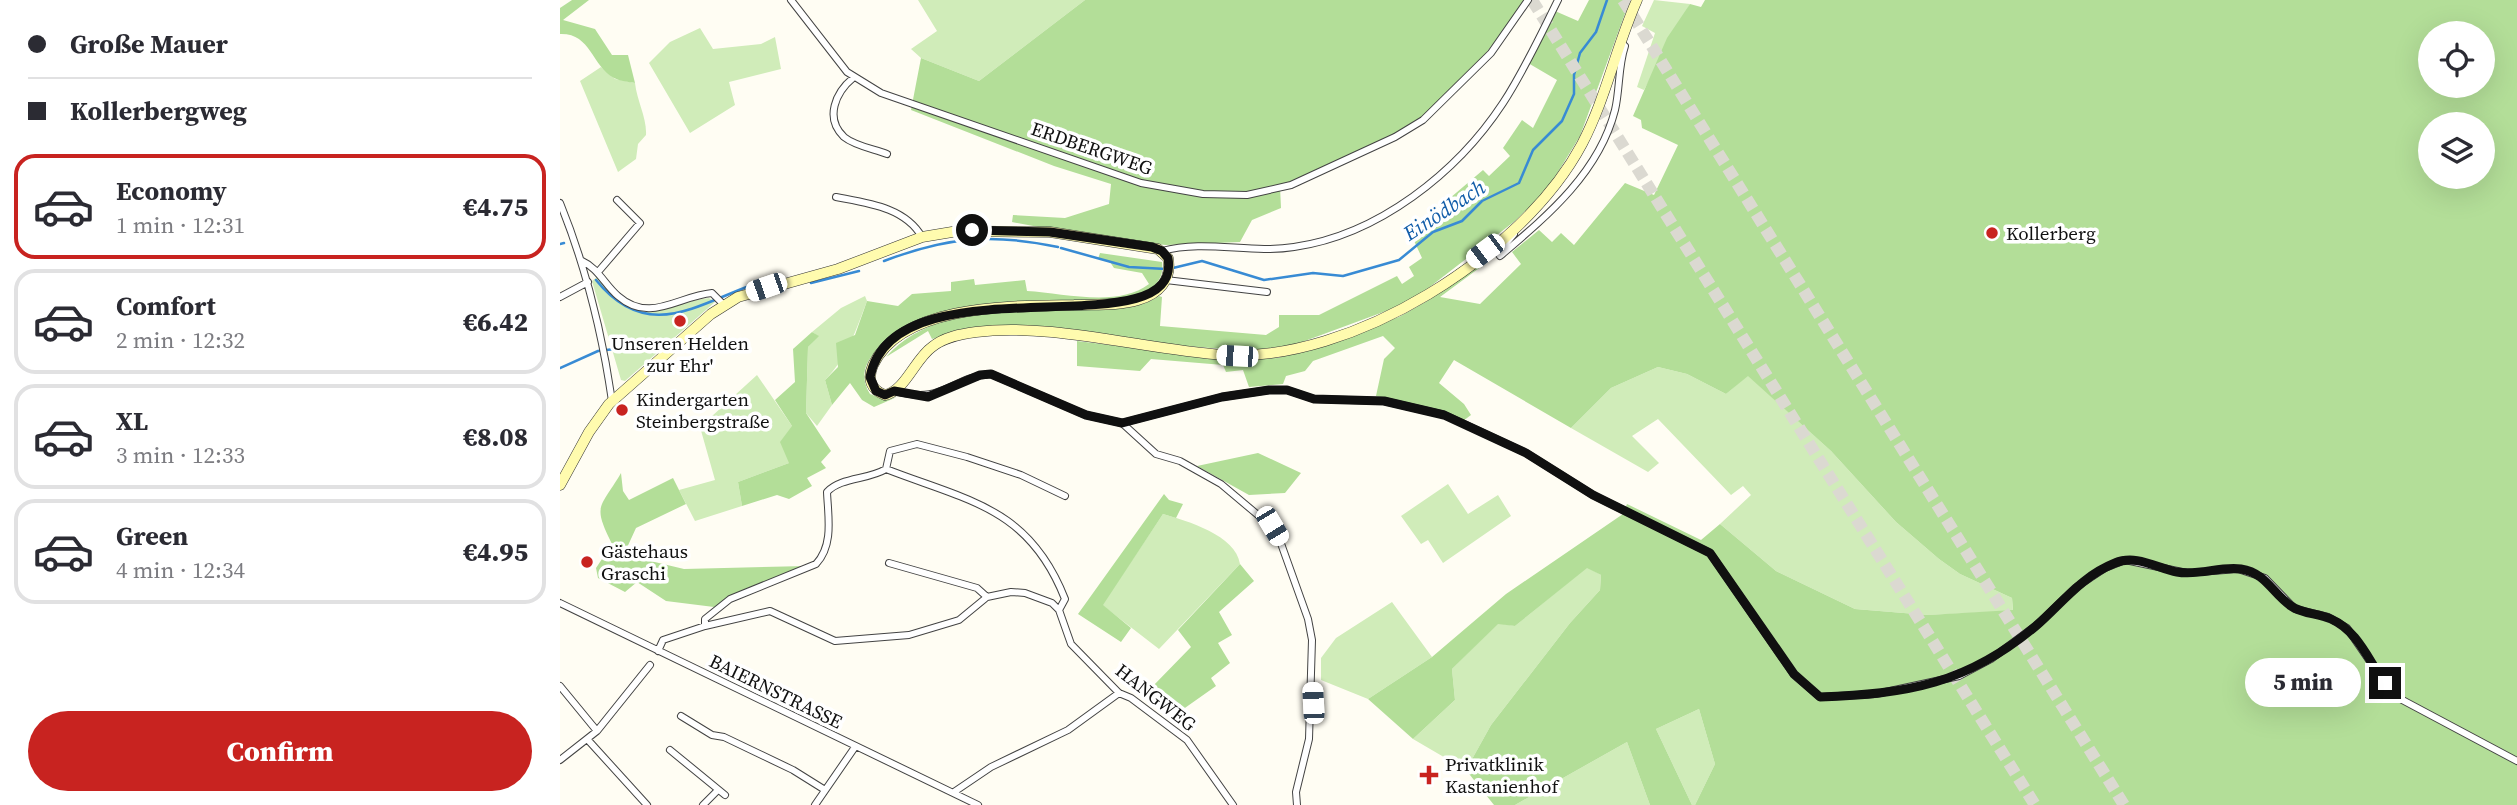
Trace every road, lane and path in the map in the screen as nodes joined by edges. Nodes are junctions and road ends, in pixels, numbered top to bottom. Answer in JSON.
{"nodes":[{"id":1,"x":791,"y":0,"type":"edge"},
{"id":2,"x":1528,"y":0,"type":"edge"},
{"id":3,"x":1558,"y":0,"type":"edge"},
{"id":4,"x":1637,"y":0,"type":"edge"},
{"id":5,"x":1620,"y":42,"type":"junction"},
{"id":6,"x":853,"y":78,"type":"junction"},
{"id":7,"x":887,"y":154,"type":"dead end"},
{"id":8,"x":836,"y":197,"type":"dead end"},
{"id":9,"x":617,"y":200,"type":"dead end"},
{"id":10,"x":560,"y":203,"type":"edge"},
{"id":11,"x":1515,"y":227,"type":"junction"},
{"id":12,"x":922,"y":237,"type":"junction"},
{"id":13,"x":1165,"y":254,"type":"junction"},
{"id":14,"x":582,"y":261,"type":"junction"},
{"id":15,"x":598,"y":272,"type":"junction"},
{"id":16,"x":1167,"y":277,"type":"junction"},
{"id":17,"x":588,"y":282,"type":"junction"},
{"id":18,"x":1267,"y":292,"type":"dead end"},
{"id":19,"x":560,"y":297,"type":"edge"},
{"id":20,"x":722,"y":303,"type":"junction"},
{"id":21,"x":894,"y":391,"type":"junction"},
{"id":22,"x":612,"y":401,"type":"junction"},
{"id":23,"x":1122,"y":423,"type":"junction"},
{"id":24,"x":886,"y":469,"type":"junction"},
{"id":25,"x":560,"y":485,"type":"edge"},
{"id":26,"x":1065,"y":496,"type":"dead end"},
{"id":27,"x":889,"y":563,"type":"dead end"},
{"id":28,"x":987,"y":597,"type":"junction"},
{"id":29,"x":560,"y":603,"type":"edge"},
{"id":30,"x":1059,"y":610,"type":"junction"},
{"id":31,"x":705,"y":626,"type":"junction"},
{"id":32,"x":659,"y":651,"type":"junction"},
{"id":33,"x":650,"y":665,"type":"dead end"},
{"id":34,"x":560,"y":686,"type":"edge"},
{"id":35,"x":1119,"y":693,"type":"junction"},
{"id":36,"x":681,"y":716,"type":"dead end"},
{"id":37,"x":597,"y":731,"type":"junction"},
{"id":38,"x":588,"y":740,"type":"junction"},
{"id":39,"x":855,"y":747,"type":"junction"},
{"id":40,"x":670,"y":750,"type":"dead end"},
{"id":41,"x":560,"y":760,"type":"edge"},
{"id":42,"x":2517,"y":761,"type":"edge"},
{"id":43,"x":718,"y":790,"type":"junction"},
{"id":44,"x":825,"y":790,"type":"junction"},
{"id":45,"x":954,"y":792,"type":"junction"},
{"id":46,"x":725,"y":795,"type":"dead end"},
{"id":47,"x":647,"y":805,"type":"edge"},
{"id":48,"x":702,"y":805,"type":"edge"},
{"id":49,"x":815,"y":805,"type":"edge"},
{"id":50,"x":978,"y":805,"type":"edge"},
{"id":51,"x":1233,"y":805,"type":"edge"},
{"id":52,"x":1297,"y":805,"type":"edge"}],
"edges":[{"from":1,"to":6,"type":"street","name":"ERDBERGWEG"},
{"from":2,"to":6,"type":"street","name":"ERDBERGWEG"},
{"from":3,"to":13,"type":"street"},
{"from":4,"to":5,"type":"main road"},
{"from":5,"to":11,"type":"main road"},
{"from":5,"to":11,"type":"street"},
{"from":6,"to":7,"type":"street"},
{"from":8,"to":12,"type":"street"},
{"from":9,"to":15,"type":"street"},
{"from":10,"to":14,"type":"street"},
{"from":11,"to":21,"type":"main road"},
{"from":12,"to":13,"type":"main road"},
{"from":12,"to":20,"type":"main road"},
{"from":13,"to":16,"type":"main road"},
{"from":14,"to":15,"type":"street"},
{"from":14,"to":17,"type":"street"},
{"from":15,"to":20,"type":"street"},
{"from":16,"to":18,"type":"street"},
{"from":16,"to":21,"type":"main road"},
{"from":17,"to":19,"type":"street"},
{"from":17,"to":22,"type":"street"},
{"from":20,"to":22,"type":"main road"},
{"from":21,"to":23,"type":"street"},
{"from":22,"to":25,"type":"main road"},
{"from":23,"to":42,"type":"street"},
{"from":23,"to":52,"type":"street"},
{"from":24,"to":26,"type":"street"},
{"from":24,"to":30,"type":"street","name":"HANGWEG"},
{"from":24,"to":31,"type":"street"},
{"from":27,"to":28,"type":"street"},
{"from":28,"to":30,"type":"street"},
{"from":28,"to":31,"type":"street"},
{"from":29,"to":32,"type":"street","name":"BAIERNSTRASSE"},
{"from":30,"to":35,"type":"street","name":"HANGWEG"},
{"from":31,"to":32,"type":"street"},
{"from":32,"to":39,"type":"street","name":"BAIERNSTRASSE"},
{"from":33,"to":37,"type":"street"},
{"from":34,"to":37,"type":"street"},
{"from":35,"to":45,"type":"street"},
{"from":35,"to":51,"type":"street","name":"HANGWEG"},
{"from":36,"to":44,"type":"street"},
{"from":37,"to":38,"type":"street"},
{"from":38,"to":41,"type":"street"},
{"from":38,"to":47,"type":"street"},
{"from":39,"to":44,"type":"street"},
{"from":39,"to":45,"type":"street","name":"BAIERNSTRASSE"},
{"from":40,"to":43,"type":"street"},
{"from":43,"to":46,"type":"street"},
{"from":43,"to":48,"type":"street"},
{"from":44,"to":49,"type":"street"},
{"from":45,"to":50,"type":"street","name":"BAIERNSTRASSE"}]}
